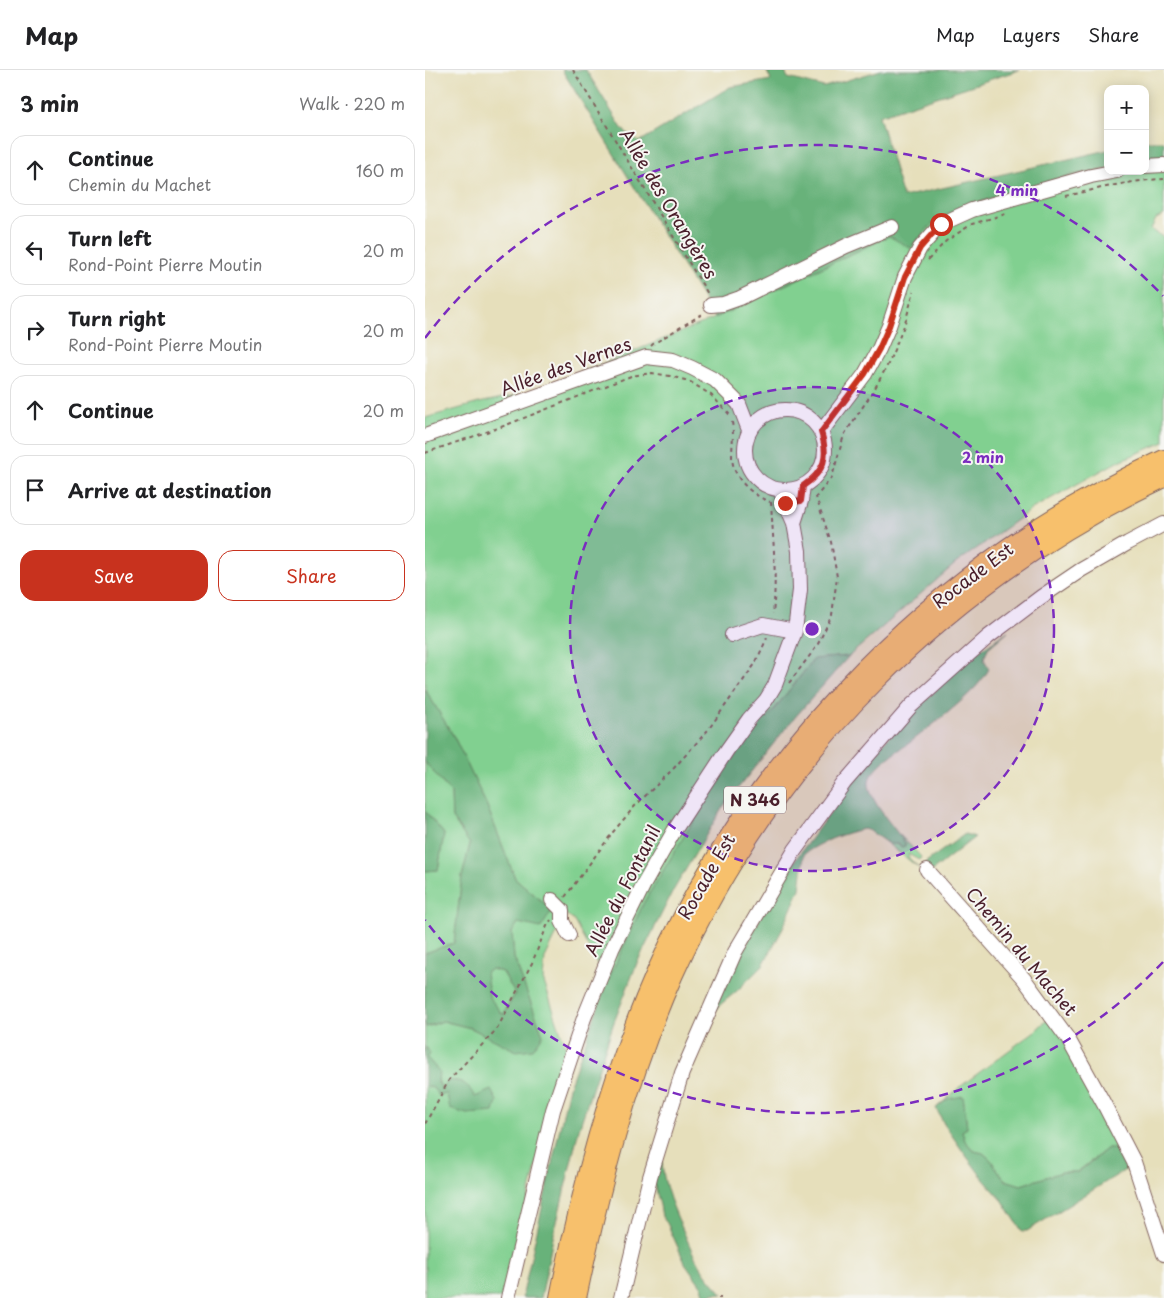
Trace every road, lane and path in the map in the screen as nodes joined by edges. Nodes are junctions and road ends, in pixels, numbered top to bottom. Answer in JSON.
{"nodes":[{"id":1,"x":573,"y":70,"type":"edge"},
{"id":2,"x":1164,"y":165,"type":"edge"},
{"id":3,"x":1149,"y":166,"type":"edge"},
{"id":4,"x":1104,"y":174,"type":"edge"},
{"id":5,"x":1164,"y":178,"type":"edge"},
{"id":6,"x":1064,"y":197,"type":"dead end"},
{"id":7,"x":1010,"y":212,"type":"dead end"},
{"id":8,"x":891,"y":227,"type":"dead end"},
{"id":9,"x":927,"y":260,"type":"dead end"},
{"id":10,"x":914,"y":291,"type":"dead end"},
{"id":11,"x":711,"y":305,"type":"junction"},
{"id":12,"x":646,"y":358,"type":"junction"},
{"id":13,"x":739,"y":404,"type":"junction"},
{"id":14,"x":839,"y":409,"type":"junction"},
{"id":15,"x":767,"y":413,"type":"junction"},
{"id":16,"x":810,"y":418,"type":"junction"},
{"id":17,"x":749,"y":430,"type":"junction"},
{"id":18,"x":821,"y":432,"type":"junction"},
{"id":19,"x":425,"y":436,"type":"edge"},
{"id":20,"x":425,"y":453,"type":"edge"},
{"id":21,"x":1164,"y":460,"type":"edge"},
{"id":22,"x":1164,"y":477,"type":"edge"},
{"id":23,"x":803,"y":486,"type":"junction"},
{"id":24,"x":816,"y":497,"type":"junction"},
{"id":25,"x":778,"y":498,"type":"junction"},
{"id":26,"x":801,"y":501,"type":"junction"},
{"id":27,"x":794,"y":522,"type":"junction"},
{"id":28,"x":1164,"y":524,"type":"edge"},
{"id":29,"x":772,"y":626,"type":"junction"},
{"id":30,"x":795,"y":631,"type":"junction"},
{"id":31,"x":732,"y":635,"type":"dead end"},
{"id":32,"x":787,"y":687,"type":"dead end"},
{"id":33,"x":927,"y":870,"type":"dead end"},
{"id":34,"x":556,"y":903,"type":"junction"},
{"id":35,"x":569,"y":935,"type":"dead end"},
{"id":36,"x":425,"y":1124,"type":"edge"},
{"id":37,"x":1164,"y":1254,"type":"edge"},
{"id":38,"x":508,"y":1298,"type":"edge"},
{"id":39,"x":560,"y":1298,"type":"edge"},
{"id":40,"x":576,"y":1298,"type":"edge"},
{"id":41,"x":621,"y":1298,"type":"edge"}],
"edges":[{"from":1,"to":11,"type":"path","name":"Allée des Orangères"},
{"from":2,"to":3,"type":"street"},
{"from":4,"to":14,"type":"street"},
{"from":5,"to":6,"type":"path"},
{"from":7,"to":9,"type":"path"},
{"from":8,"to":11,"type":"street"},
{"from":10,"to":24,"type":"path"},
{"from":11,"to":12,"type":"path","name":"Allée des Orangères"},
{"from":12,"to":13,"type":"street","name":"Allée des Vernes"},
{"from":12,"to":19,"type":"street","name":"Allée des Vernes"},
{"from":13,"to":15,"type":"street","name":"Allée des Vernes"},
{"from":13,"to":17,"type":"street","name":"Allée des Vernes"},
{"from":14,"to":16,"type":"street"},
{"from":14,"to":18,"type":"street"},
{"from":15,"to":16,"type":"street"},
{"from":15,"to":17,"type":"street"},
{"from":16,"to":18,"type":"street"},
{"from":17,"to":25,"type":"street"},
{"from":18,"to":23,"type":"street"},
{"from":20,"to":25,"type":"path"},
{"from":21,"to":39,"type":"highway","name":"Rocade Est","number":"N 346"},
{"from":22,"to":40,"type":"highway","name":"Rocade Est","number":"N 346"},
{"from":23,"to":25,"type":"street"},
{"from":23,"to":26,"type":"street","name":"Allée du Fontanil"},
{"from":24,"to":26,"type":"path"},
{"from":24,"to":32,"type":"path"},
{"from":25,"to":27,"type":"street","name":"Allée du Fontanil"},
{"from":25,"to":29,"type":"path"},
{"from":26,"to":27,"type":"street","name":"Allée du Fontanil"},
{"from":27,"to":30,"type":"street","name":"Allée du Fontanil"},
{"from":28,"to":41,"type":"street"},
{"from":29,"to":30,"type":"street"},
{"from":29,"to":31,"type":"street"},
{"from":29,"to":34,"type":"path"},
{"from":30,"to":38,"type":"street","name":"Allée du Fontanil"},
{"from":33,"to":37,"type":"street","name":"Chemin du Machet"},
{"from":34,"to":35,"type":"street"},
{"from":34,"to":36,"type":"path"}]}
